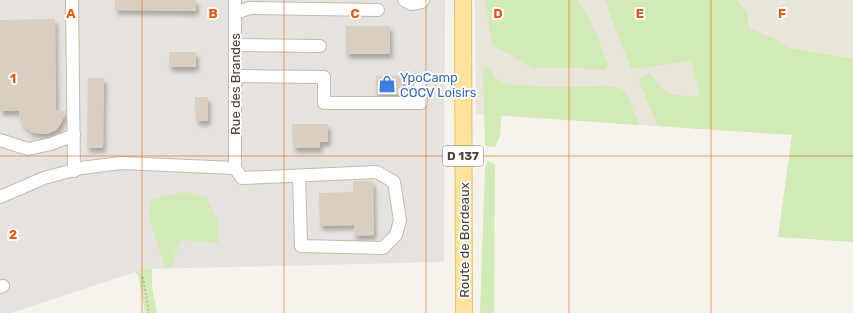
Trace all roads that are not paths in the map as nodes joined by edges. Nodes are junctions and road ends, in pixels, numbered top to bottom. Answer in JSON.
{"nodes":[{"id":1,"x":72,"y":0,"type":"edge"},
{"id":2,"x":235,"y":0,"type":"edge"},
{"id":3,"x":404,"y":0,"type":"edge"},
{"id":4,"x":423,"y":0,"type":"edge"},
{"id":5,"x":462,"y":0,"type":"edge"},
{"id":6,"x":378,"y":10,"type":"dead end"},
{"id":7,"x":235,"y":13,"type":"junction"},
{"id":8,"x":236,"y":45,"type":"junction"},
{"id":9,"x":320,"y":46,"type":"dead end"},
{"id":10,"x":236,"y":76,"type":"junction"},
{"id":11,"x":420,"y":80,"type":"dead end"},
{"id":12,"x":74,"y":135,"type":"junction"},
{"id":13,"x":0,"y":140,"type":"edge"},
{"id":14,"x":235,"y":168,"type":"junction"},
{"id":15,"x":74,"y":170,"type":"junction"},
{"id":16,"x":299,"y":176,"type":"junction"},
{"id":17,"x":0,"y":197,"type":"edge"},
{"id":18,"x":464,"y":313,"type":"edge"}],
"edges":[{"from":1,"to":12,"type":"street"},
{"from":2,"to":7,"type":"street","name":"Rue des Brandes"},
{"from":3,"to":4,"type":"street"},
{"from":5,"to":18,"type":"main road","name":"Route de Bordeaux","number":"D 137"},
{"from":6,"to":7,"type":"street"},
{"from":7,"to":8,"type":"street","name":"Rue des Brandes"},
{"from":8,"to":9,"type":"street"},
{"from":8,"to":10,"type":"street","name":"Rue des Brandes"},
{"from":10,"to":11,"type":"street"},
{"from":10,"to":14,"type":"street","name":"Rue des Brandes"},
{"from":12,"to":13,"type":"street"},
{"from":12,"to":15,"type":"street"},
{"from":14,"to":15,"type":"street"},
{"from":14,"to":16,"type":"street"},
{"from":15,"to":17,"type":"street"},
{"from":16,"to":16,"type":"street"}]}
